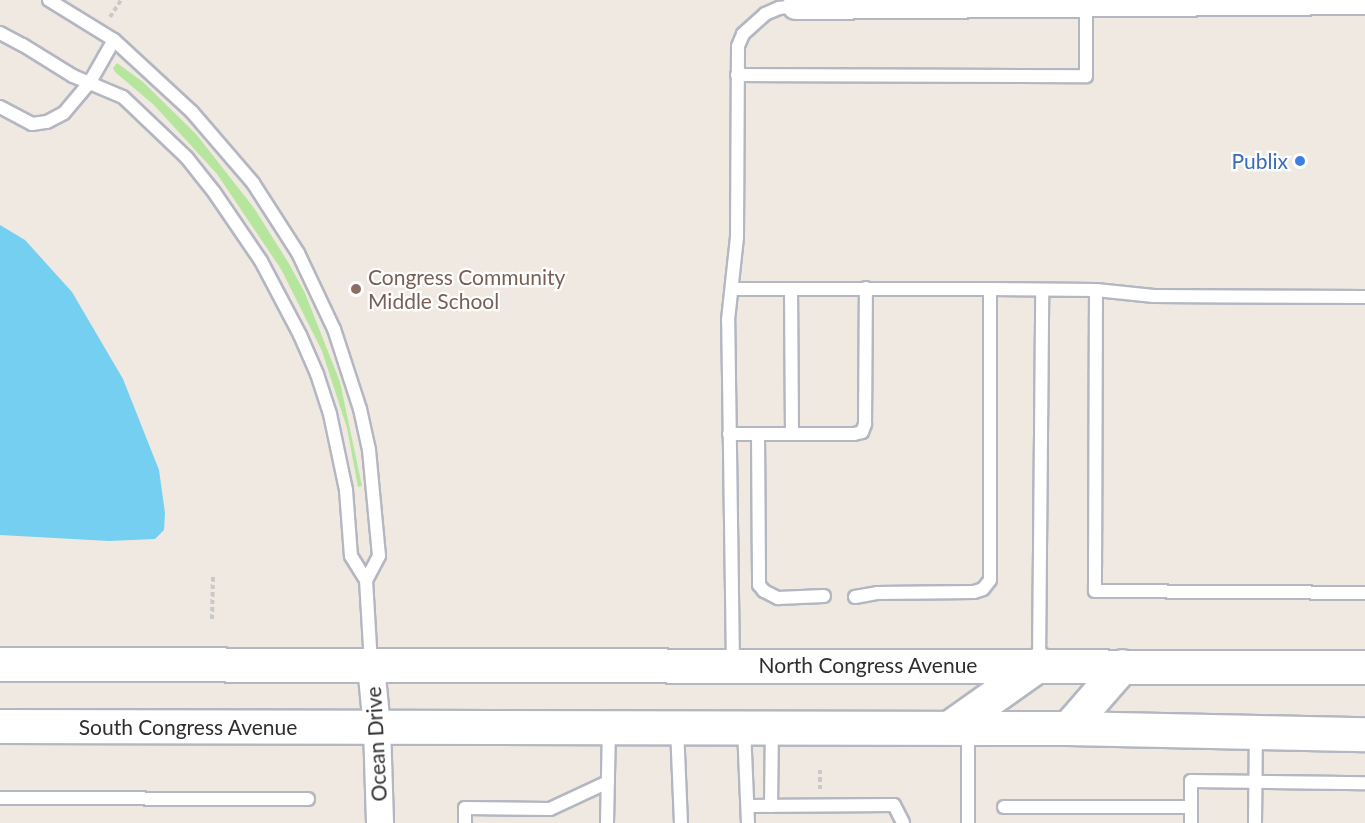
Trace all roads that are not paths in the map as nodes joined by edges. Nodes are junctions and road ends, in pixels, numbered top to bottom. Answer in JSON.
{"nodes":[{"id":1,"x":49,"y":0,"type":"edge"},
{"id":2,"x":1365,"y":1,"type":"edge"},
{"id":3,"x":1166,"y":2,"type":"edge"},
{"id":4,"x":796,"y":3,"type":"edge"},
{"id":5,"x":1086,"y":5,"type":"junction"},
{"id":6,"x":0,"y":33,"type":"edge"},
{"id":7,"x":114,"y":40,"type":"junction"},
{"id":8,"x":737,"y":75,"type":"junction"},
{"id":9,"x":90,"y":82,"type":"junction"},
{"id":10,"x":0,"y":107,"type":"edge"},
{"id":11,"x":866,"y":288,"type":"junction"},
{"id":12,"x":732,"y":289,"type":"junction"},
{"id":13,"x":791,"y":289,"type":"junction"},
{"id":14,"x":990,"y":289,"type":"junction"},
{"id":15,"x":1042,"y":290,"type":"junction"},
{"id":16,"x":1096,"y":290,"type":"junction"},
{"id":17,"x":1365,"y":297,"type":"edge"},
{"id":18,"x":729,"y":434,"type":"junction"},
{"id":19,"x":758,"y":434,"type":"junction"},
{"id":20,"x":792,"y":434,"type":"junction"},
{"id":21,"x":366,"y":580,"type":"junction"},
{"id":22,"x":1365,"y":593,"type":"edge"},
{"id":23,"x":824,"y":596,"type":"dead end"},
{"id":24,"x":855,"y":597,"type":"dead end"},
{"id":25,"x":0,"y":664,"type":"edge"},
{"id":26,"x":1039,"y":664,"type":"junction"},
{"id":27,"x":371,"y":666,"type":"junction"},
{"id":28,"x":733,"y":666,"type":"junction"},
{"id":29,"x":1122,"y":666,"type":"junction"},
{"id":30,"x":1365,"y":667,"type":"edge"},
{"id":31,"x":0,"y":726,"type":"edge"},
{"id":32,"x":377,"y":727,"type":"junction"},
{"id":33,"x":609,"y":727,"type":"junction"},
{"id":34,"x":677,"y":727,"type":"junction"},
{"id":35,"x":758,"y":727,"type":"junction"},
{"id":36,"x":959,"y":727,"type":"junction"},
{"id":37,"x":1068,"y":728,"type":"junction"},
{"id":38,"x":1256,"y":731,"type":"junction"},
{"id":39,"x":1365,"y":734,"type":"edge"},
{"id":40,"x":1255,"y":781,"type":"junction"},
{"id":41,"x":608,"y":782,"type":"junction"},
{"id":42,"x":1365,"y":783,"type":"edge"},
{"id":43,"x":0,"y":798,"type":"edge"},
{"id":44,"x":308,"y":799,"type":"dead end"},
{"id":45,"x":747,"y":806,"type":"junction"},
{"id":46,"x":771,"y":806,"type":"junction"},
{"id":47,"x":1004,"y":807,"type":"dead end"},
{"id":48,"x":1191,"y":807,"type":"junction"},
{"id":49,"x":380,"y":823,"type":"edge"},
{"id":50,"x":465,"y":823,"type":"edge"},
{"id":51,"x":607,"y":823,"type":"edge"},
{"id":52,"x":681,"y":823,"type":"edge"},
{"id":53,"x":748,"y":823,"type":"edge"},
{"id":54,"x":903,"y":823,"type":"edge"},
{"id":55,"x":968,"y":823,"type":"edge"},
{"id":56,"x":1191,"y":823,"type":"edge"},
{"id":57,"x":1255,"y":823,"type":"edge"}],
"edges":[{"from":1,"to":7,"type":"lane"},
{"from":2,"to":3,"type":"street"},
{"from":3,"to":5,"type":"street"},
{"from":4,"to":5,"type":"street"},
{"from":4,"to":8,"type":"lane"},
{"from":5,"to":8,"type":"lane"},
{"from":6,"to":9,"type":"lane"},
{"from":7,"to":9,"type":"lane"},
{"from":7,"to":21,"type":"lane"},
{"from":8,"to":12,"type":"lane"},
{"from":9,"to":10,"type":"lane"},
{"from":9,"to":21,"type":"lane"},
{"from":11,"to":13,"type":"lane"},
{"from":11,"to":14,"type":"lane"},
{"from":11,"to":20,"type":"lane"},
{"from":12,"to":13,"type":"lane"},
{"from":12,"to":18,"type":"lane"},
{"from":13,"to":20,"type":"lane"},
{"from":14,"to":15,"type":"lane"},
{"from":14,"to":24,"type":"lane"},
{"from":15,"to":16,"type":"lane"},
{"from":15,"to":26,"type":"lane"},
{"from":16,"to":17,"type":"lane"},
{"from":16,"to":22,"type":"lane"},
{"from":18,"to":19,"type":"lane"},
{"from":18,"to":28,"type":"lane"},
{"from":19,"to":20,"type":"lane"},
{"from":19,"to":23,"type":"lane"},
{"from":21,"to":27,"type":"lane"},
{"from":25,"to":27,"type":"main road"},
{"from":26,"to":28,"type":"main road","name":"North Congress Avenue"},
{"from":26,"to":29,"type":"main road","name":"North Congress Avenue"},
{"from":26,"to":36,"type":"main road"},
{"from":27,"to":28,"type":"main road","name":"North Congress Avenue"},
{"from":27,"to":32,"type":"street","name":"Ocean Drive"},
{"from":29,"to":30,"type":"main road","name":"North Congress Avenue"},
{"from":29,"to":37,"type":"main road"},
{"from":31,"to":32,"type":"main road","name":"South Congress Avenue"},
{"from":32,"to":33,"type":"main road"},
{"from":32,"to":49,"type":"street","name":"Ocean Drive"},
{"from":33,"to":34,"type":"main road"},
{"from":33,"to":41,"type":"lane"},
{"from":34,"to":35,"type":"main road"},
{"from":34,"to":52,"type":"lane"},
{"from":35,"to":36,"type":"main road"},
{"from":35,"to":45,"type":"lane"},
{"from":35,"to":46,"type":"lane"},
{"from":36,"to":37,"type":"main road"},
{"from":36,"to":55,"type":"lane"},
{"from":37,"to":38,"type":"main road"},
{"from":38,"to":39,"type":"main road"},
{"from":38,"to":40,"type":"lane"},
{"from":40,"to":42,"type":"lane"},
{"from":40,"to":48,"type":"lane"},
{"from":40,"to":57,"type":"lane"},
{"from":41,"to":50,"type":"lane"},
{"from":41,"to":51,"type":"lane"},
{"from":43,"to":44,"type":"lane"},
{"from":45,"to":46,"type":"lane"},
{"from":45,"to":53,"type":"lane"},
{"from":46,"to":54,"type":"lane"},
{"from":47,"to":48,"type":"lane"},
{"from":48,"to":56,"type":"lane"}]}
